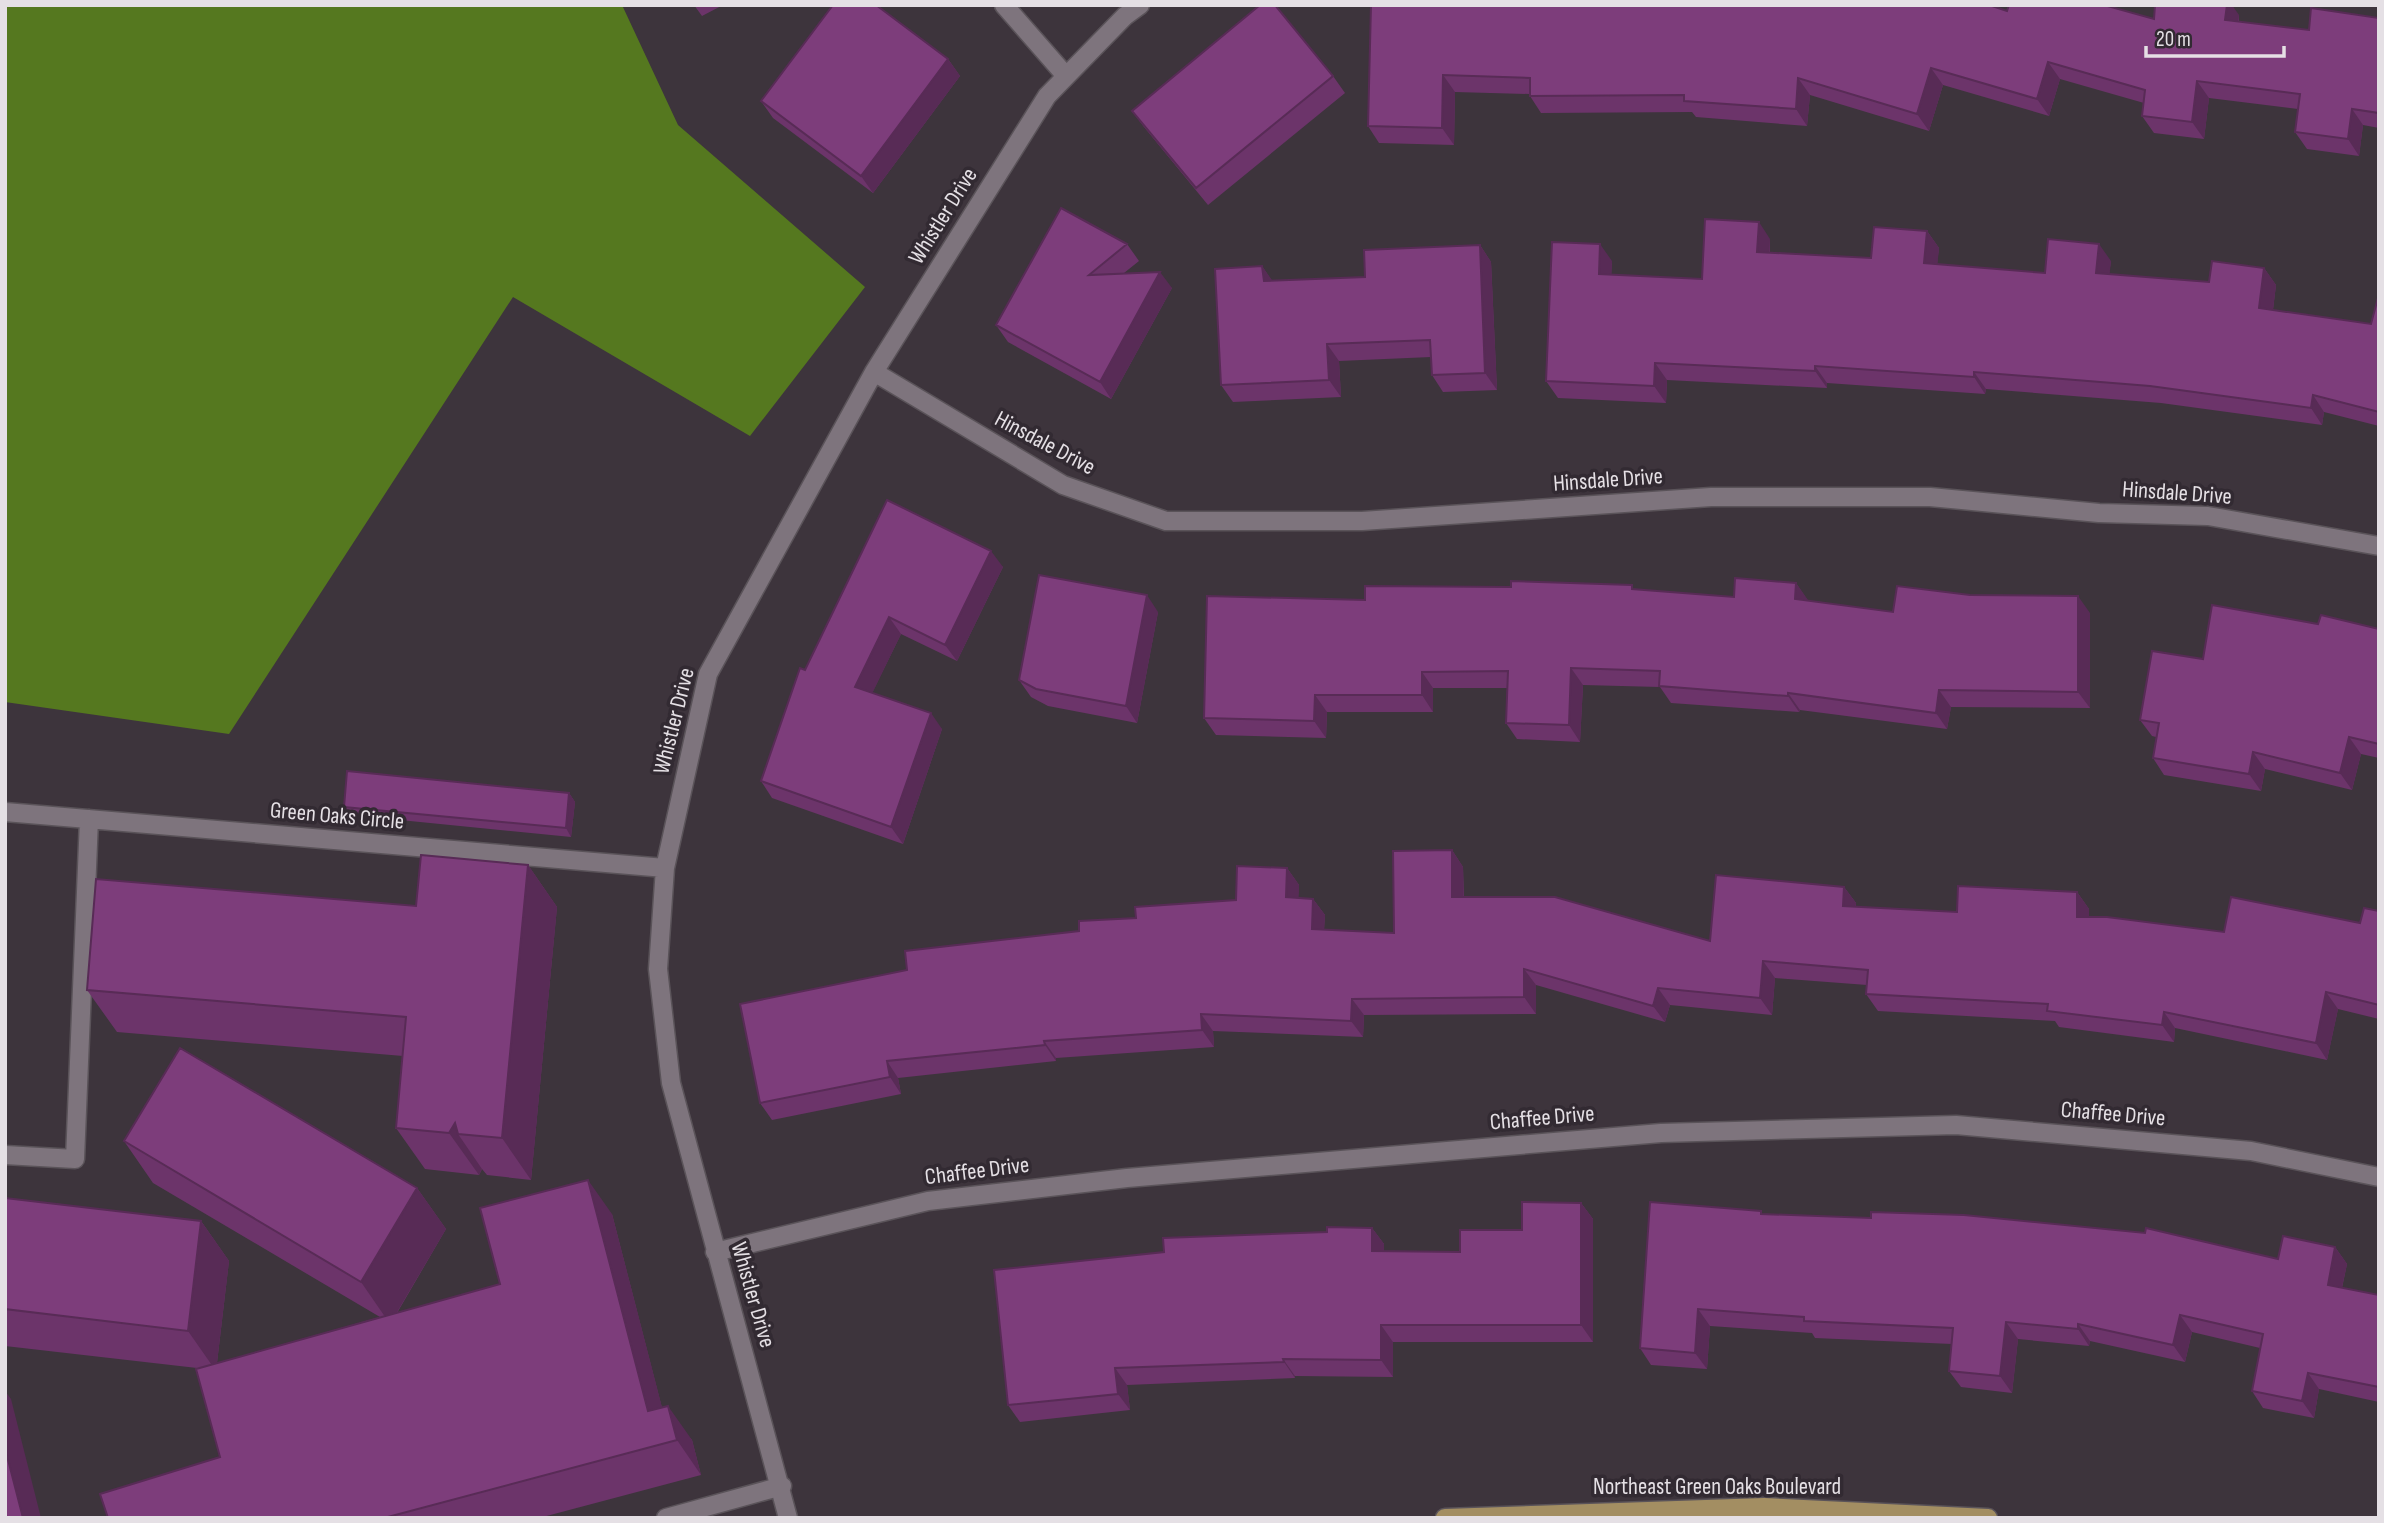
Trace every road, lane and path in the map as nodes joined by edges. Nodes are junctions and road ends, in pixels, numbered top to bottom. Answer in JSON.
{"nodes":[{"id":1,"x":1004,"y":5,"type":"edge"},
{"id":2,"x":1140,"y":5,"type":"edge"},
{"id":3,"x":1066,"y":76,"type":"junction"},
{"id":4,"x":874,"y":372,"type":"junction"},
{"id":5,"x":2379,"y":546,"type":"edge"},
{"id":6,"x":5,"y":812,"type":"edge"},
{"id":7,"x":89,"y":819,"type":"junction"},
{"id":8,"x":665,"y":868,"type":"junction"},
{"id":9,"x":5,"y":1156,"type":"edge"},
{"id":10,"x":2379,"y":1177,"type":"edge"},
{"id":11,"x":715,"y":1252,"type":"junction"},
{"id":12,"x":782,"y":1486,"type":"junction"},
{"id":13,"x":666,"y":1518,"type":"edge"},
{"id":14,"x":788,"y":1518,"type":"edge"},
{"id":15,"x":1445,"y":1518,"type":"edge"},
{"id":16,"x":1989,"y":1518,"type":"edge"}],
"edges":[{"from":1,"to":3,"type":"street"},
{"from":2,"to":3,"type":"street","name":"Whistler Drive"},
{"from":3,"to":4,"type":"street","name":"Whistler Drive"},
{"from":4,"to":5,"type":"street","name":"Hinsdale Drive"},
{"from":4,"to":8,"type":"street","name":"Whistler Drive"},
{"from":6,"to":7,"type":"street","name":"Green Oaks Circle"},
{"from":7,"to":8,"type":"street","name":"Green Oaks Circle"},
{"from":7,"to":9,"type":"street"},
{"from":8,"to":11,"type":"street","name":"Whistler Drive"},
{"from":10,"to":11,"type":"street","name":"Chaffee Drive"},
{"from":11,"to":12,"type":"street","name":"Whistler Drive"},
{"from":12,"to":13,"type":"street"},
{"from":12,"to":14,"type":"street","name":"Whistler Drive"},
{"from":15,"to":16,"type":"main road","name":"Northeast Green Oaks Boulevard"}]}
